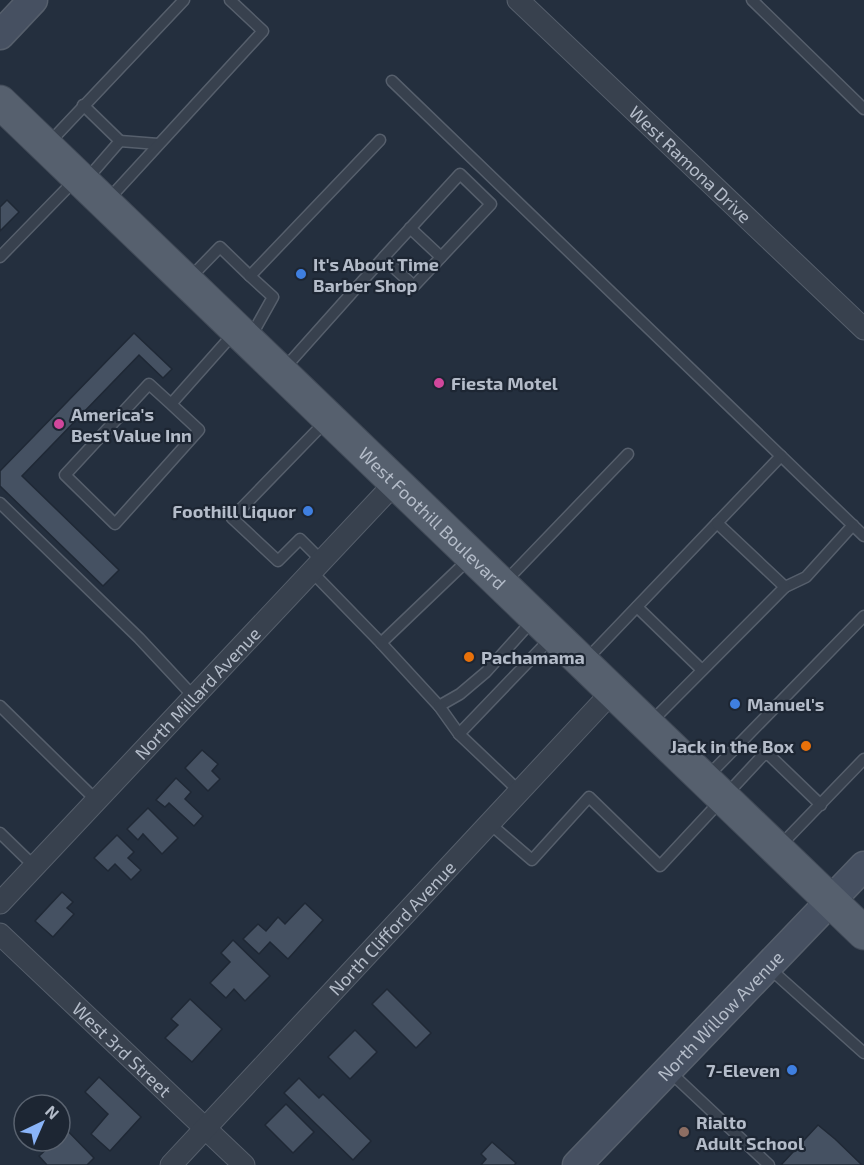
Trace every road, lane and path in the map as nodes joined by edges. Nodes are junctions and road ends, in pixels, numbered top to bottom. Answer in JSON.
{"nodes":[{"id":1,"x":33,"y":0,"type":"edge"},
{"id":2,"x":184,"y":0,"type":"edge"},
{"id":3,"x":230,"y":0,"type":"edge"},
{"id":4,"x":518,"y":0,"type":"edge"},
{"id":5,"x":752,"y":0,"type":"edge"},
{"id":6,"x":0,"y":34,"type":"edge"},
{"id":7,"x":392,"y":81,"type":"dead end"},
{"id":8,"x":0,"y":102,"type":"edge"},
{"id":9,"x":83,"y":105,"type":"junction"},
{"id":10,"x":864,"y":109,"type":"edge"},
{"id":11,"x":380,"y":140,"type":"dead end"},
{"id":12,"x":120,"y":141,"type":"junction"},
{"id":13,"x":158,"y":144,"type":"junction"},
{"id":14,"x":46,"y":146,"type":"junction"},
{"id":15,"x":89,"y":188,"type":"junction"},
{"id":16,"x":410,"y":228,"type":"junction"},
{"id":17,"x":0,"y":257,"type":"edge"},
{"id":18,"x":441,"y":257,"type":"junction"},
{"id":19,"x":383,"y":258,"type":"junction"},
{"id":20,"x":250,"y":276,"type":"junction"},
{"id":21,"x":187,"y":282,"type":"junction"},
{"id":22,"x":864,"y":328,"type":"edge"},
{"id":23,"x":242,"y":336,"type":"junction"},
{"id":24,"x":281,"y":373,"type":"junction"},
{"id":25,"x":171,"y":404,"type":"junction"},
{"id":26,"x":329,"y":419,"type":"junction"},
{"id":27,"x":628,"y":454,"type":"dead end"},
{"id":28,"x":781,"y":456,"type":"junction"},
{"id":29,"x":395,"y":483,"type":"junction"},
{"id":30,"x":0,"y":503,"type":"edge"},
{"id":31,"x":717,"y":523,"type":"junction"},
{"id":32,"x":853,"y":525,"type":"junction"},
{"id":33,"x":864,"y":536,"type":"edge"},
{"id":34,"x":472,"y":556,"type":"junction"},
{"id":35,"x":317,"y":566,"type":"junction"},
{"id":36,"x":502,"y":585,"type":"junction"},
{"id":37,"x":785,"y":587,"type":"junction"},
{"id":38,"x":637,"y":607,"type":"junction"},
{"id":39,"x":864,"y":616,"type":"edge"},
{"id":40,"x":545,"y":626,"type":"junction"},
{"id":41,"x":381,"y":643,"type":"junction"},
{"id":42,"x":584,"y":663,"type":"junction"},
{"id":43,"x":702,"y":670,"type":"junction"},
{"id":44,"x":613,"y":691,"type":"junction"},
{"id":45,"x":194,"y":697,"type":"junction"},
{"id":46,"x":0,"y":706,"type":"edge"},
{"id":47,"x":439,"y":706,"type":"junction"},
{"id":48,"x":648,"y":725,"type":"junction"},
{"id":49,"x":459,"y":734,"type":"junction"},
{"id":50,"x":864,"y":759,"type":"edge"},
{"id":51,"x":714,"y":788,"type":"junction"},
{"id":52,"x":519,"y":791,"type":"junction"},
{"id":53,"x":96,"y":800,"type":"junction"},
{"id":54,"x":820,"y":805,"type":"junction"},
{"id":55,"x":489,"y":823,"type":"junction"},
{"id":56,"x":0,"y":833,"type":"edge"},
{"id":57,"x":777,"y":849,"type":"junction"},
{"id":58,"x":34,"y":866,"type":"junction"},
{"id":59,"x":864,"y":866,"type":"edge"},
{"id":60,"x":831,"y":901,"type":"junction"},
{"id":61,"x":0,"y":903,"type":"edge"},
{"id":62,"x":864,"y":933,"type":"edge"},
{"id":63,"x":0,"y":934,"type":"edge"},
{"id":64,"x":768,"y":967,"type":"junction"},
{"id":65,"x":864,"y":1053,"type":"edge"},
{"id":66,"x":668,"y":1070,"type":"junction"},
{"id":67,"x":206,"y":1128,"type":"junction"},
{"id":68,"x":171,"y":1165,"type":"edge"},
{"id":69,"x":244,"y":1165,"type":"edge"},
{"id":70,"x":577,"y":1165,"type":"edge"},
{"id":71,"x":769,"y":1165,"type":"edge"}],
"edges":[{"from":1,"to":6,"type":"street"},
{"from":2,"to":9,"type":"lane"},
{"from":3,"to":13,"type":"lane"},
{"from":4,"to":22,"type":"street","name":"West Ramona Drive"},
{"from":5,"to":10,"type":"lane"},
{"from":7,"to":28,"type":"lane"},
{"from":8,"to":14,"type":"main road","name":"West Foothill Boulevard"},
{"from":9,"to":12,"type":"lane"},
{"from":9,"to":14,"type":"lane"},
{"from":11,"to":20,"type":"lane"},
{"from":12,"to":13,"type":"lane"},
{"from":12,"to":15,"type":"lane"},
{"from":13,"to":15,"type":"lane"},
{"from":14,"to":15,"type":"main road","name":"West Foothill Boulevard"},
{"from":15,"to":17,"type":"lane"},
{"from":15,"to":21,"type":"main road","name":"West Foothill Boulevard"},
{"from":16,"to":18,"type":"lane"},
{"from":16,"to":18,"type":"lane"},
{"from":16,"to":19,"type":"lane"},
{"from":18,"to":19,"type":"lane"},
{"from":19,"to":24,"type":"lane"},
{"from":20,"to":21,"type":"lane"},
{"from":20,"to":23,"type":"lane"},
{"from":21,"to":23,"type":"main road","name":"West Foothill Boulevard"},
{"from":23,"to":24,"type":"main road","name":"West Foothill Boulevard"},
{"from":23,"to":25,"type":"lane"},
{"from":24,"to":26,"type":"main road","name":"West Foothill Boulevard"},
{"from":25,"to":25,"type":"lane"},
{"from":26,"to":29,"type":"main road","name":"West Foothill Boulevard"},
{"from":26,"to":35,"type":"lane"},
{"from":27,"to":36,"type":"lane"},
{"from":28,"to":31,"type":"lane"},
{"from":28,"to":32,"type":"lane"},
{"from":29,"to":34,"type":"main road","name":"West Foothill Boulevard"},
{"from":29,"to":35,"type":"street","name":"North Millard Avenue"},
{"from":30,"to":45,"type":"lane"},
{"from":31,"to":37,"type":"lane"},
{"from":31,"to":38,"type":"lane"},
{"from":32,"to":33,"type":"lane"},
{"from":32,"to":37,"type":"lane"},
{"from":34,"to":36,"type":"main road","name":"West Foothill Boulevard"},
{"from":34,"to":41,"type":"lane"},
{"from":35,"to":41,"type":"lane"},
{"from":35,"to":45,"type":"street","name":"North Millard Avenue"},
{"from":36,"to":40,"type":"main road","name":"West Foothill Boulevard"},
{"from":37,"to":43,"type":"lane"},
{"from":38,"to":42,"type":"lane"},
{"from":38,"to":43,"type":"lane"},
{"from":39,"to":51,"type":"lane"},
{"from":40,"to":42,"type":"main road","name":"West Foothill Boulevard"},
{"from":40,"to":47,"type":"lane"},
{"from":40,"to":49,"type":"lane"},
{"from":41,"to":47,"type":"lane"},
{"from":42,"to":44,"type":"main road","name":"West Foothill Boulevard"},
{"from":43,"to":48,"type":"lane"},
{"from":44,"to":48,"type":"main road","name":"West Foothill Boulevard"},
{"from":44,"to":52,"type":"street","name":"North Clifford Avenue"},
{"from":45,"to":53,"type":"street","name":"North Millard Avenue"},
{"from":46,"to":53,"type":"lane"},
{"from":47,"to":49,"type":"lane"},
{"from":48,"to":51,"type":"main road","name":"West Foothill Boulevard"},
{"from":49,"to":52,"type":"lane"},
{"from":50,"to":54,"type":"lane"},
{"from":51,"to":54,"type":"lane"},
{"from":51,"to":55,"type":"lane"},
{"from":51,"to":57,"type":"main road","name":"West Foothill Boulevard"},
{"from":52,"to":55,"type":"street","name":"North Clifford Avenue"},
{"from":53,"to":58,"type":"street","name":"North Millard Avenue"},
{"from":54,"to":57,"type":"lane"},
{"from":55,"to":67,"type":"street","name":"North Clifford Avenue"},
{"from":56,"to":58,"type":"lane"},
{"from":57,"to":60,"type":"main road","name":"West Foothill Boulevard"},
{"from":58,"to":61,"type":"street","name":"North Millard Avenue"},
{"from":59,"to":60,"type":"street","name":"North Willow Avenue"},
{"from":60,"to":62,"type":"main road","name":"West Foothill Boulevard"},
{"from":60,"to":64,"type":"street","name":"North Willow Avenue"},
{"from":63,"to":67,"type":"street","name":"West 3rd Street"},
{"from":64,"to":65,"type":"lane"},
{"from":64,"to":66,"type":"street","name":"North Willow Avenue"},
{"from":66,"to":70,"type":"street","name":"North Willow Avenue"},
{"from":66,"to":71,"type":"lane"},
{"from":67,"to":68,"type":"street","name":"North Clifford Avenue"},
{"from":67,"to":69,"type":"street","name":"West 3rd Street"}]}
